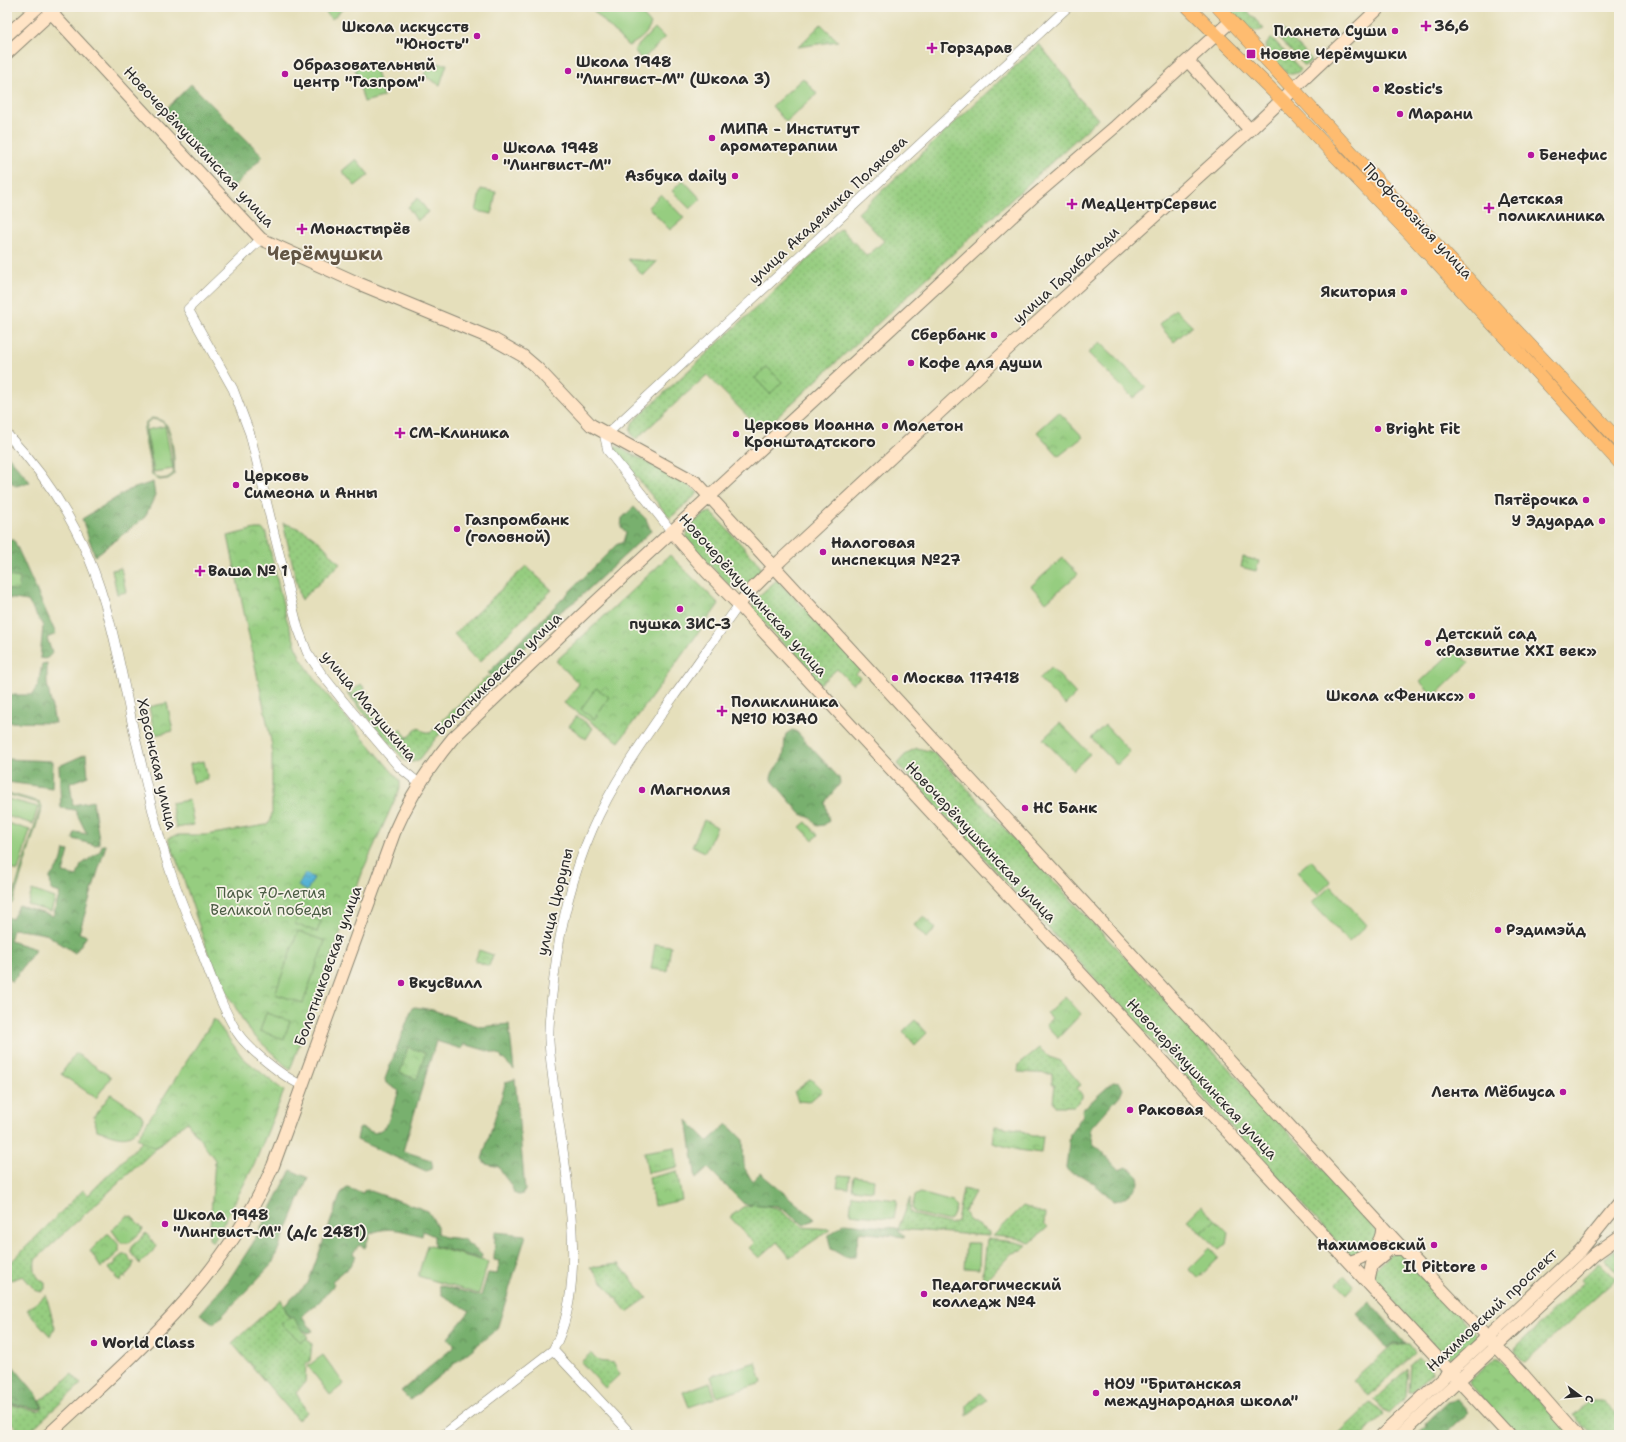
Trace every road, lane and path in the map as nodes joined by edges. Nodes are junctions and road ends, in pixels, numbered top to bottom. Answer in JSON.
{"nodes":[{"id":1,"x":38,"y":7,"type":"edge"},
{"id":2,"x":1068,"y":7,"type":"edge"},
{"id":3,"x":1188,"y":7,"type":"edge"},
{"id":4,"x":1218,"y":7,"type":"edge"},
{"id":5,"x":1380,"y":7,"type":"edge"},
{"id":6,"x":53,"y":9,"type":"edge"},
{"id":7,"x":1231,"y":21,"type":"junction"},
{"id":8,"x":7,"y":35,"type":"edge"},
{"id":9,"x":1216,"y":35,"type":"junction"},
{"id":10,"x":7,"y":53,"type":"edge"},
{"id":11,"x":1188,"y":61,"type":"junction"},
{"id":12,"x":1294,"y":89,"type":"junction"},
{"id":13,"x":1282,"y":100,"type":"junction"},
{"id":14,"x":1250,"y":130,"type":"junction"},
{"id":15,"x":261,"y":239,"type":"junction"},
{"id":16,"x":7,"y":434,"type":"edge"},
{"id":17,"x":607,"y":434,"type":"junction"},
{"id":18,"x":1619,"y":441,"type":"edge"},
{"id":19,"x":1619,"y":462,"type":"edge"},
{"id":20,"x":709,"y":497,"type":"junction"},
{"id":21,"x":672,"y":532,"type":"junction"},
{"id":22,"x":773,"y":568,"type":"junction"},
{"id":23,"x":739,"y":605,"type":"junction"},
{"id":24,"x":420,"y":784,"type":"junction"},
{"id":25,"x":302,"y":1085,"type":"junction"},
{"id":26,"x":1619,"y":1203,"type":"edge"},
{"id":27,"x":1382,"y":1226,"type":"junction"},
{"id":28,"x":1596,"y":1232,"type":"junction"},
{"id":29,"x":1619,"y":1237,"type":"edge"},
{"id":30,"x":1608,"y":1245,"type":"junction"},
{"id":31,"x":1403,"y":1249,"type":"junction"},
{"id":32,"x":1350,"y":1262,"type":"junction"},
{"id":33,"x":1368,"y":1283,"type":"junction"},
{"id":34,"x":1491,"y":1341,"type":"junction"},
{"id":35,"x":553,"y":1350,"type":"junction"},
{"id":36,"x":1454,"y":1376,"type":"junction"},
{"id":37,"x":48,"y":1435,"type":"edge"},
{"id":38,"x":443,"y":1435,"type":"edge"},
{"id":39,"x":632,"y":1435,"type":"edge"},
{"id":40,"x":1382,"y":1435,"type":"edge"},
{"id":41,"x":1400,"y":1435,"type":"edge"},
{"id":42,"x":1509,"y":1435,"type":"edge"},
{"id":43,"x":1576,"y":1435,"type":"edge"}],
"edges":[{"from":1,"to":8,"type":"street"},
{"from":2,"to":17,"type":"street","name":"улица Академика Полякова"},
{"from":3,"to":9,"type":"main road","name":"Профсоюзная улица"},
{"from":4,"to":7,"type":"main road","name":"Профсоюзная улица"},
{"from":5,"to":12,"type":"street","name":"улица Гарибальди"},
{"from":6,"to":10,"type":"street"},
{"from":6,"to":15,"type":"street","name":"Новочерёмушкинская улица"},
{"from":7,"to":9,"type":"street"},
{"from":7,"to":12,"type":"main road","name":"Профсоюзная улица"},
{"from":9,"to":11,"type":"street"},
{"from":9,"to":13,"type":"main road","name":"Профсоюзная улица"},
{"from":11,"to":14,"type":"street"},
{"from":11,"to":20,"type":"street"},
{"from":12,"to":13,"type":"street","name":"улица Гарибальди"},
{"from":12,"to":18,"type":"main road","name":"Профсоюзная улица"},
{"from":13,"to":14,"type":"street","name":"улица Гарибальди"},
{"from":13,"to":19,"type":"main road","name":"Профсоюзная улица"},
{"from":14,"to":22,"type":"street","name":"улица Гарибальди"},
{"from":15,"to":17,"type":"street","name":"Новочерёмушкинская улица"},
{"from":15,"to":24,"type":"street","name":"улица Матушкина"},
{"from":16,"to":25,"type":"street","name":"Херсонская улица"},
{"from":17,"to":20,"type":"street","name":"Новочерёмушкинская улица"},
{"from":17,"to":21,"type":"street","name":"Новочерёмушкинская улица"},
{"from":20,"to":21,"type":"street"},
{"from":20,"to":22,"type":"street","name":"Новочерёмушкинская улица"},
{"from":21,"to":23,"type":"street","name":"Новочерёмушкинская улица"},
{"from":21,"to":24,"type":"street","name":"Болотниковская улица"},
{"from":22,"to":23,"type":"street","name":"улица Цюрупы"},
{"from":22,"to":27,"type":"street","name":"Новочерёмушкинская улица"},
{"from":23,"to":32,"type":"street","name":"Новочерёмушкинская улица"},
{"from":23,"to":35,"type":"street","name":"улица Цюрупы"},
{"from":24,"to":25,"type":"street","name":"Болотниковская улица"},
{"from":25,"to":37,"type":"street","name":"Болотниковская улица"},
{"from":26,"to":28,"type":"street","name":"Нахимовский проспект"},
{"from":27,"to":31,"type":"street","name":"Новочерёмушкинская улица"},
{"from":27,"to":32,"type":"street"},
{"from":28,"to":30,"type":"street"},
{"from":28,"to":34,"type":"street","name":"Нахимовский проспект"},
{"from":29,"to":30,"type":"street","name":"Нахимовский проспект"},
{"from":30,"to":34,"type":"street","name":"Нахимовский проспект"},
{"from":31,"to":33,"type":"street"},
{"from":31,"to":34,"type":"street","name":"Новочерёмушкинская улица"},
{"from":32,"to":33,"type":"street","name":"Новочерёмушкинская улица"},
{"from":33,"to":36,"type":"street","name":"Новочерёмушкинская улица"},
{"from":34,"to":36,"type":"street","name":"Нахимовский проспект"},
{"from":34,"to":43,"type":"street","name":"Новочерёмушкинская улица"},
{"from":35,"to":38,"type":"street"},
{"from":35,"to":39,"type":"street"},
{"from":36,"to":40,"type":"street","name":"Нахимовский проспект"},
{"from":36,"to":41,"type":"street","name":"Нахимовский проспект"},
{"from":36,"to":42,"type":"street","name":"Новочерёмушкинская улица"}]}
